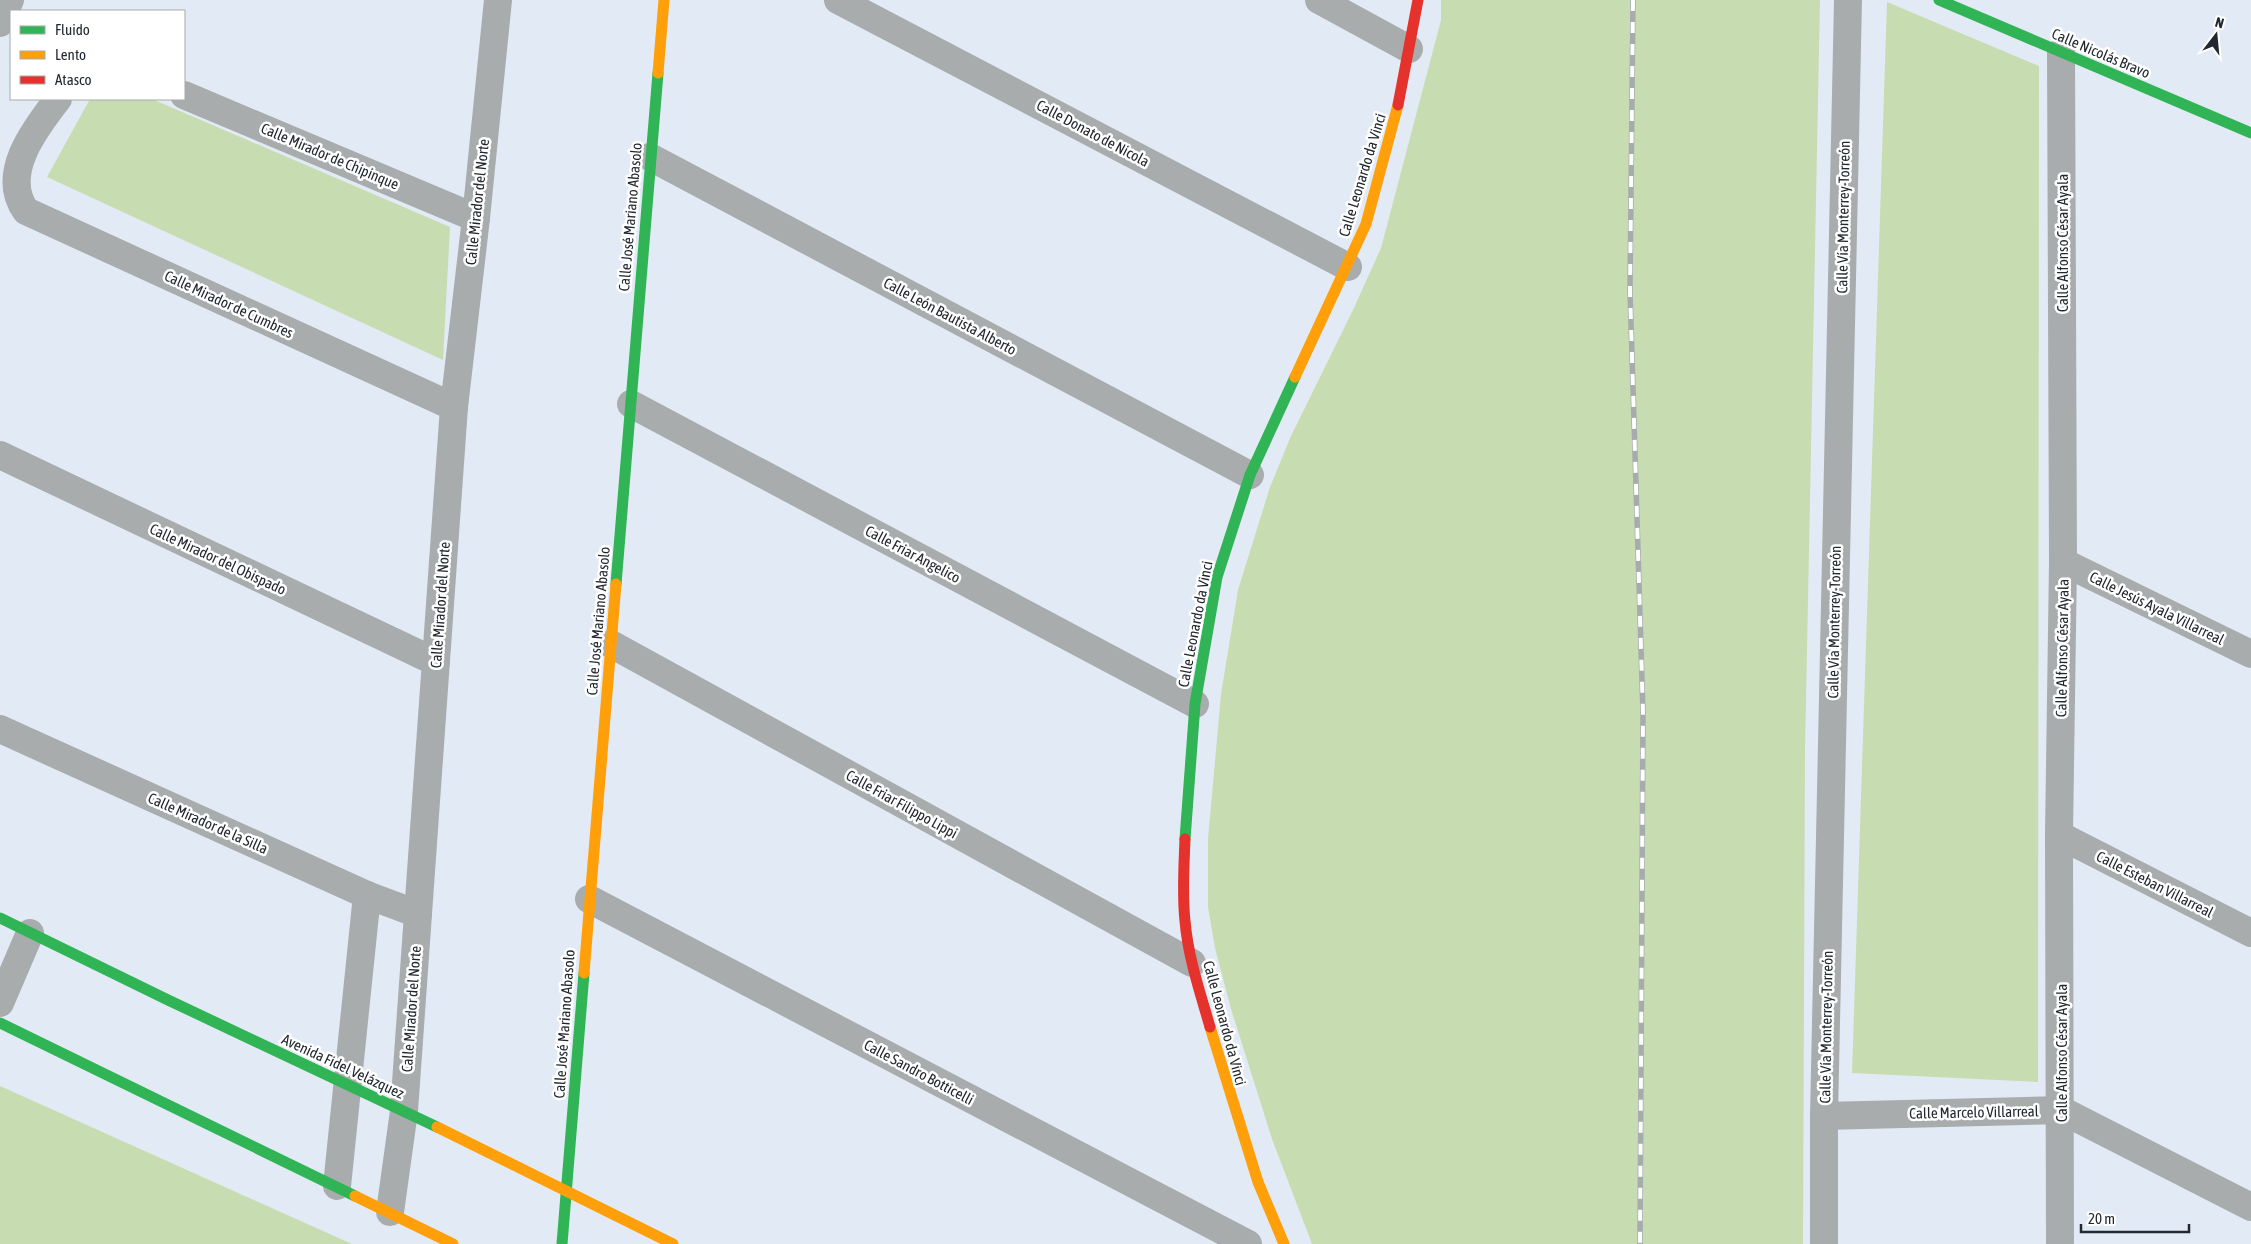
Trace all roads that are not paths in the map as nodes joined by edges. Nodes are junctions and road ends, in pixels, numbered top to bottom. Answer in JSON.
{"nodes":[{"id":1,"x":10,"y":0,"type":"edge"},
{"id":2,"x":498,"y":0,"type":"edge"},
{"id":3,"x":664,"y":0,"type":"edge"},
{"id":4,"x":838,"y":0,"type":"edge"},
{"id":5,"x":1319,"y":0,"type":"edge"},
{"id":6,"x":1418,"y":0,"type":"edge"},
{"id":7,"x":1848,"y":0,"type":"edge"},
{"id":8,"x":1939,"y":0,"type":"edge"},
{"id":9,"x":0,"y":23,"type":"edge"},
{"id":10,"x":1409,"y":49,"type":"junction"},
{"id":11,"x":2061,"y":52,"type":"junction"},
{"id":12,"x":185,"y":94,"type":"edge"},
{"id":13,"x":57,"y":100,"type":"edge"},
{"id":14,"x":2251,"y":133,"type":"edge"},
{"id":15,"x":650,"y":157,"type":"junction"},
{"id":16,"x":476,"y":218,"type":"junction"},
{"id":17,"x":1348,"y":267,"type":"junction"},
{"id":18,"x":630,"y":404,"type":"junction"},
{"id":19,"x":454,"y":406,"type":"junction"},
{"id":20,"x":0,"y":455,"type":"edge"},
{"id":21,"x":1250,"y":475,"type":"junction"},
{"id":22,"x":2063,"y":562,"type":"junction"},
{"id":23,"x":611,"y":644,"type":"junction"},
{"id":24,"x":2251,"y":654,"type":"edge"},
{"id":25,"x":436,"y":662,"type":"junction"},
{"id":26,"x":1195,"y":704,"type":"junction"},
{"id":27,"x":0,"y":729,"type":"edge"},
{"id":28,"x":2059,"y":835,"type":"junction"},
{"id":29,"x":367,"y":895,"type":"junction"},
{"id":30,"x":589,"y":899,"type":"junction"},
{"id":31,"x":418,"y":914,"type":"junction"},
{"id":32,"x":0,"y":918,"type":"edge"},
{"id":33,"x":30,"y":933,"type":"junction"},
{"id":34,"x":2251,"y":933,"type":"edge"},
{"id":35,"x":1192,"y":963,"type":"junction"},
{"id":36,"x":0,"y":1003,"type":"edge"},
{"id":37,"x":0,"y":1023,"type":"edge"},
{"id":38,"x":349,"y":1086,"type":"junction"},
{"id":39,"x":2061,"y":1110,"type":"junction"},
{"id":40,"x":404,"y":1111,"type":"junction"},
{"id":41,"x":1824,"y":1116,"type":"junction"},
{"id":42,"x":338,"y":1186,"type":"junction"},
{"id":43,"x":567,"y":1188,"type":"junction"},
{"id":44,"x":2251,"y":1207,"type":"edge"},
{"id":45,"x":390,"y":1212,"type":"junction"},
{"id":46,"x":454,"y":1244,"type":"edge"},
{"id":47,"x":562,"y":1244,"type":"edge"},
{"id":48,"x":673,"y":1244,"type":"edge"},
{"id":49,"x":1248,"y":1244,"type":"edge"},
{"id":50,"x":1284,"y":1244,"type":"edge"},
{"id":51,"x":1824,"y":1244,"type":"edge"},
{"id":52,"x":2060,"y":1244,"type":"edge"}],
"edges":[{"from":1,"to":9,"type":"street"},
{"from":2,"to":16,"type":"street","name":"Calle Mirador del Norte"},
{"from":3,"to":15,"type":"street","name":"Calle José Mariano Abasolo"},
{"from":4,"to":17,"type":"street","name":"Calle Donato de Nicola"},
{"from":5,"to":10,"type":"street"},
{"from":6,"to":10,"type":"street","name":"Calle Leonardo da Vinci"},
{"from":7,"to":41,"type":"street","name":"Calle Vía Monterrey-Torreón"},
{"from":8,"to":11,"type":"street","name":"Calle Nicolás Bravo"},
{"from":10,"to":17,"type":"street","name":"Calle Leonardo da Vinci"},
{"from":11,"to":14,"type":"street","name":"Calle Nicolás Bravo"},
{"from":11,"to":22,"type":"street","name":"Calle Alfonso César Ayala"},
{"from":12,"to":16,"type":"street","name":"Calle Mirador de Chipinque"},
{"from":13,"to":19,"type":"street","name":"Calle Mirador de Cumbres"},
{"from":15,"to":18,"type":"street","name":"Calle José Mariano Abasolo"},
{"from":15,"to":21,"type":"street","name":"Calle León Bautista Alberto"},
{"from":16,"to":19,"type":"street","name":"Calle Mirador del Norte"},
{"from":17,"to":21,"type":"street","name":"Calle Leonardo da Vinci"},
{"from":18,"to":23,"type":"street","name":"Calle José Mariano Abasolo"},
{"from":18,"to":26,"type":"street","name":"Calle Friar Angelico"},
{"from":19,"to":25,"type":"street","name":"Calle Mirador del Norte"},
{"from":20,"to":25,"type":"street","name":"Calle Mirador del Obispado"},
{"from":21,"to":26,"type":"street","name":"Calle Leonardo da Vinci"},
{"from":22,"to":24,"type":"street","name":"Calle Jesús Ayala Villarreal"},
{"from":22,"to":28,"type":"street","name":"Calle Alfonso César Ayala"},
{"from":23,"to":30,"type":"street","name":"Calle José Mariano Abasolo"},
{"from":23,"to":35,"type":"street","name":"Calle Friar Filippo Lippi"},
{"from":25,"to":31,"type":"street","name":"Calle Mirador del Norte"},
{"from":26,"to":35,"type":"street","name":"Calle Leonardo da Vinci"},
{"from":27,"to":29,"type":"street","name":"Calle Mirador de la Silla"},
{"from":28,"to":34,"type":"street","name":"Calle Esteban Villarreal"},
{"from":28,"to":39,"type":"street","name":"Calle Alfonso César Ayala"},
{"from":29,"to":31,"type":"street","name":"Calle Mirador de la Silla"},
{"from":29,"to":38,"type":"street"},
{"from":30,"to":43,"type":"street","name":"Calle José Mariano Abasolo"},
{"from":30,"to":49,"type":"street","name":"Calle Sandro Botticelli"},
{"from":31,"to":40,"type":"street","name":"Calle Mirador del Norte"},
{"from":32,"to":33,"type":"street","name":"Avenida Fidel Velázquez"},
{"from":33,"to":36,"type":"street"},
{"from":33,"to":38,"type":"street","name":"Avenida Fidel Velázquez"},
{"from":35,"to":50,"type":"street","name":"Calle Leonardo da Vinci"},
{"from":37,"to":42,"type":"street"},
{"from":38,"to":40,"type":"street","name":"Avenida Fidel Velázquez"},
{"from":38,"to":42,"type":"street"},
{"from":39,"to":41,"type":"street","name":"Calle Marcelo Villarreal"},
{"from":39,"to":44,"type":"street","name":"Calle Marcelo Villarreal"},
{"from":39,"to":52,"type":"street","name":"Calle Alfonso César Ayala"},
{"from":40,"to":43,"type":"street","name":"Avenida Fidel Velázquez"},
{"from":40,"to":45,"type":"street","name":"Calle Mirador del Norte"},
{"from":41,"to":51,"type":"street","name":"Calle Vía Monterrey-Torreón"},
{"from":42,"to":45,"type":"street"},
{"from":43,"to":47,"type":"street","name":"Calle José Mariano Abasolo"},
{"from":43,"to":48,"type":"street","name":"Avenida Fidel Velázquez"},
{"from":45,"to":46,"type":"street"}]}
